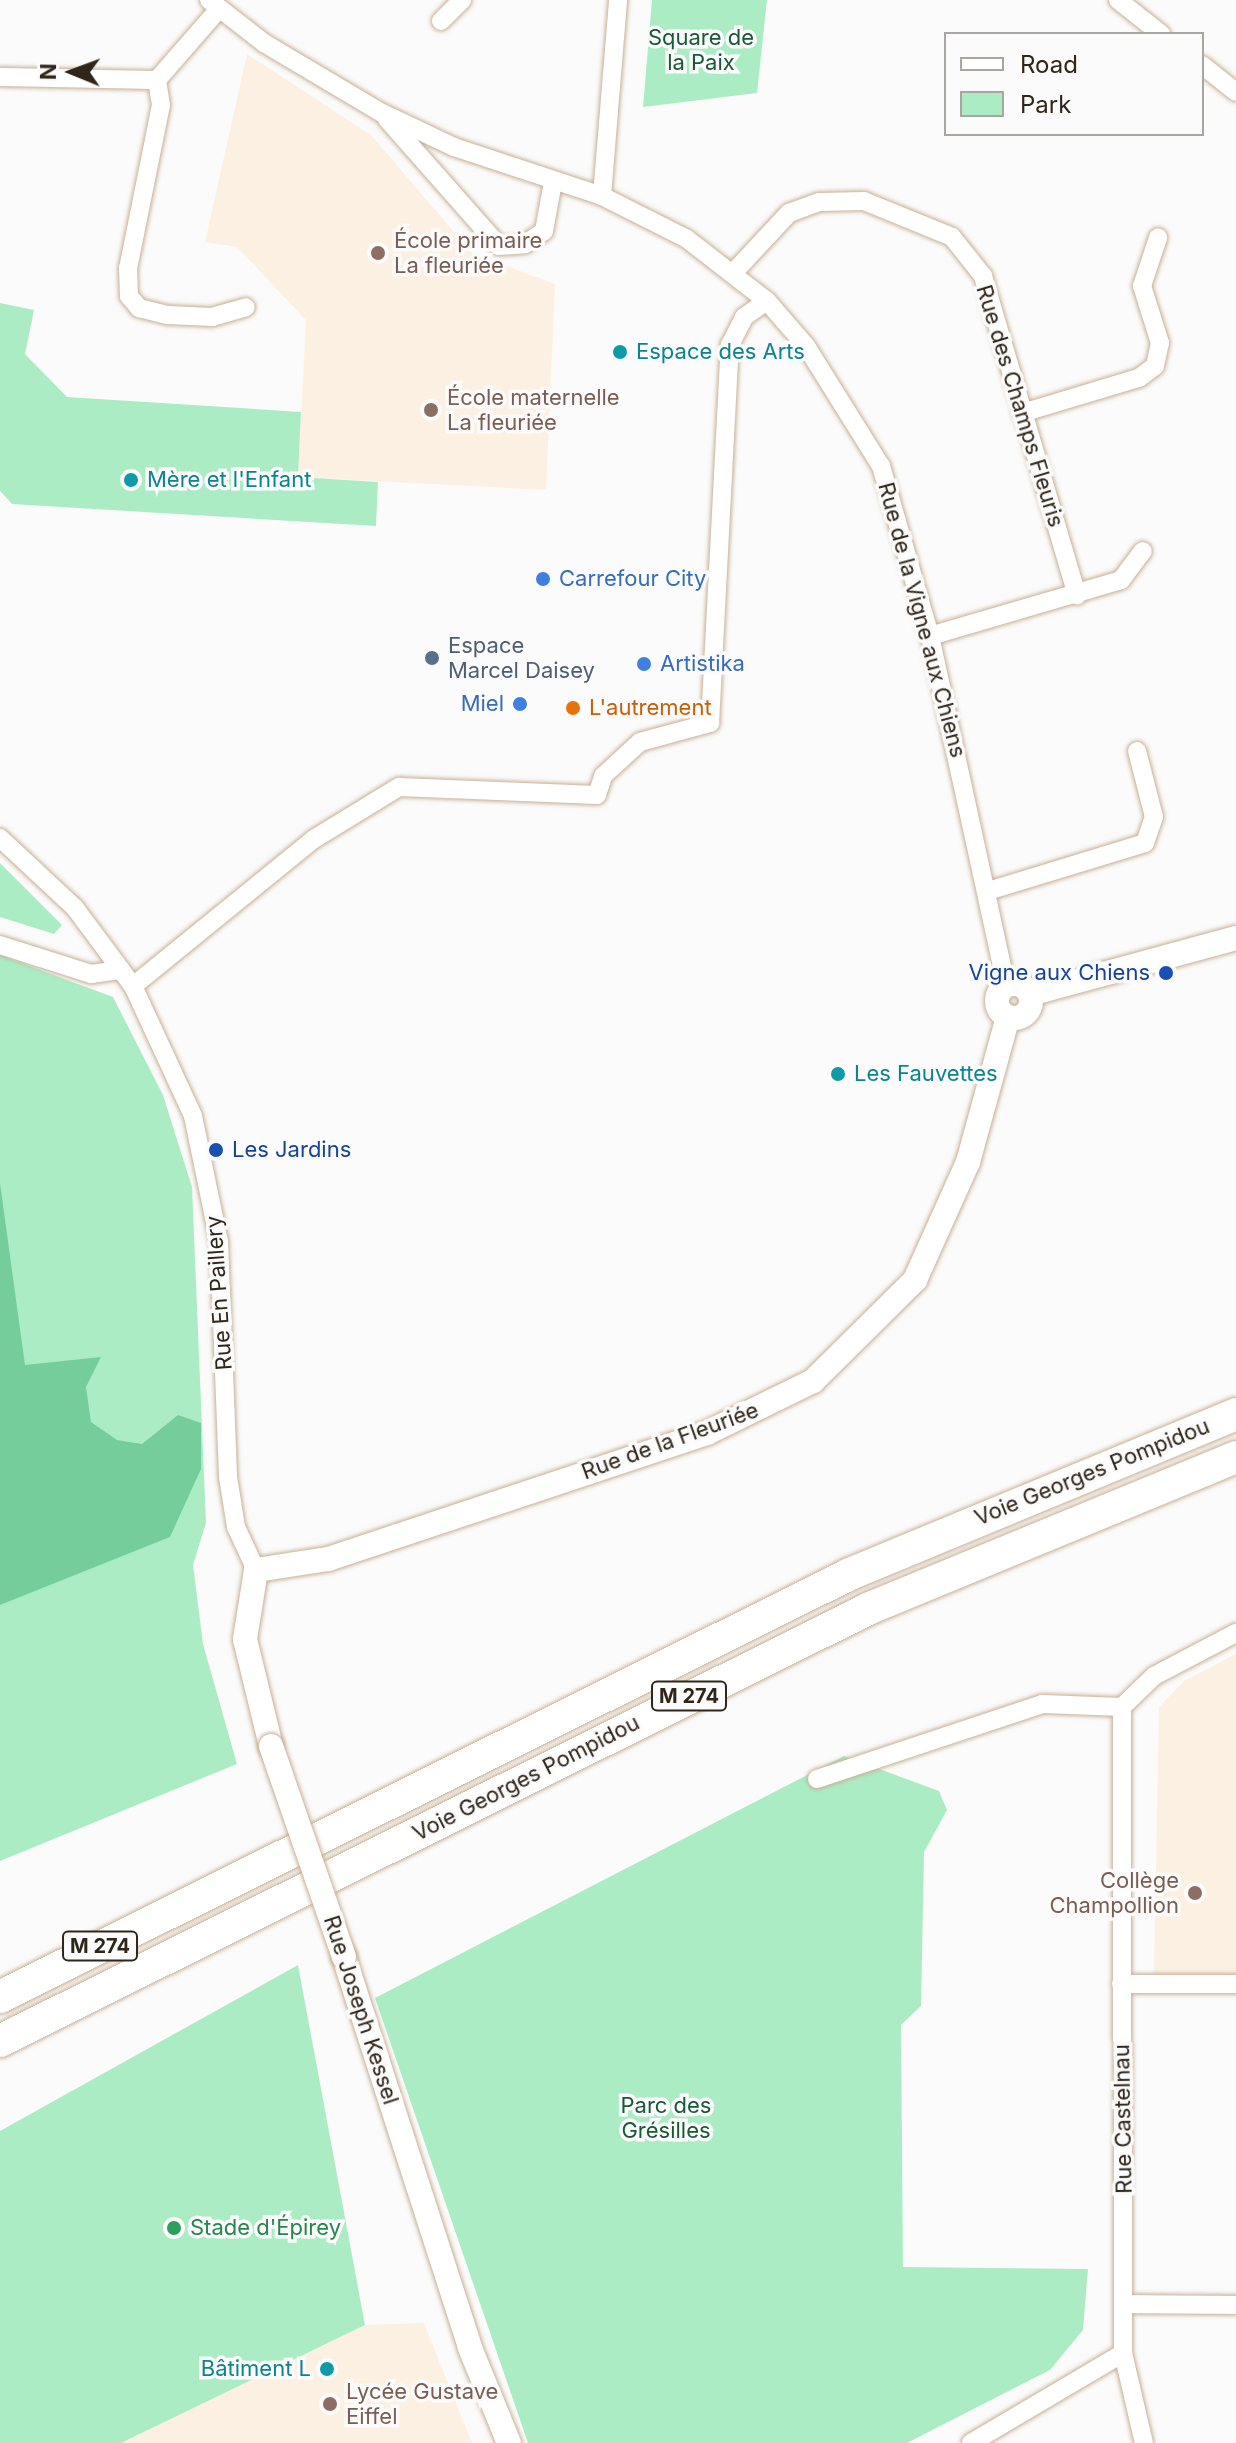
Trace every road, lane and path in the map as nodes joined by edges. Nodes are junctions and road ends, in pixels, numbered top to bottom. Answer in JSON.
{"nodes":[{"id":1,"x":462,"y":0,"type":"edge"},
{"id":2,"x":618,"y":0,"type":"edge"},
{"id":3,"x":1118,"y":0,"type":"edge"},
{"id":4,"x":214,"y":4,"type":"edge"},
{"id":5,"x":441,"y":21,"type":"dead end"},
{"id":6,"x":1158,"y":32,"type":"edge"},
{"id":7,"x":1204,"y":67,"type":"edge"},
{"id":8,"x":0,"y":77,"type":"edge"},
{"id":9,"x":157,"y":80,"type":"junction"},
{"id":10,"x":1236,"y":92,"type":"edge"},
{"id":11,"x":382,"y":113,"type":"junction"},
{"id":12,"x":553,"y":182,"type":"junction"},
{"id":13,"x":602,"y":196,"type":"junction"},
{"id":14,"x":1158,"y":238,"type":"dead end"},
{"id":15,"x":734,"y":272,"type":"junction"},
{"id":16,"x":767,"y":301,"type":"junction"},
{"id":17,"x":246,"y":307,"type":"dead end"},
{"id":18,"x":1022,"y":413,"type":"junction"},
{"id":19,"x":1143,"y":551,"type":"dead end"},
{"id":20,"x":1077,"y":595,"type":"junction"},
{"id":21,"x":930,"y":636,"type":"junction"},
{"id":22,"x":1137,"y":751,"type":"dead end"},
{"id":23,"x":0,"y":838,"type":"edge"},
{"id":24,"x":988,"y":891,"type":"junction"},
{"id":25,"x":1236,"y":938,"type":"edge"},
{"id":26,"x":0,"y":945,"type":"edge"},
{"id":27,"x":121,"y":970,"type":"junction"},
{"id":28,"x":133,"y":986,"type":"junction"},
{"id":29,"x":1006,"y":986,"type":"junction"},
{"id":30,"x":1030,"y":994,"type":"junction"},
{"id":31,"x":1008,"y":1017,"type":"junction"},
{"id":32,"x":1236,"y":1414,"type":"edge"},
{"id":33,"x":1236,"y":1457,"type":"edge"},
{"id":34,"x":256,"y":1570,"type":"junction"},
{"id":35,"x":1236,"y":1633,"type":"edge"},
{"id":36,"x":1122,"y":1707,"type":"junction"},
{"id":37,"x":817,"y":1779,"type":"dead end"},
{"id":38,"x":199,"y":1896,"type":"junction"},
{"id":39,"x":0,"y":1973,"type":"edge"},
{"id":40,"x":1121,"y":1984,"type":"junction"},
{"id":41,"x":1236,"y":1984,"type":"edge"},
{"id":42,"x":0,"y":1997,"type":"edge"},
{"id":43,"x":0,"y":2041,"type":"edge"},
{"id":44,"x":1123,"y":2304,"type":"junction"},
{"id":45,"x":1236,"y":2305,"type":"edge"},
{"id":46,"x":1123,"y":2353,"type":"junction"},
{"id":47,"x":509,"y":2443,"type":"edge"},
{"id":48,"x":971,"y":2443,"type":"edge"},
{"id":49,"x":1144,"y":2443,"type":"edge"}],
"edges":[{"from":1,"to":5,"type":"street"},
{"from":2,"to":13,"type":"street"},
{"from":3,"to":6,"type":"street"},
{"from":4,"to":9,"type":"street"},
{"from":4,"to":11,"type":"street","name":"Rue de la Vigne aux Chiens"},
{"from":7,"to":10,"type":"street"},
{"from":8,"to":9,"type":"street"},
{"from":9,"to":17,"type":"street"},
{"from":11,"to":12,"type":"street","name":"Rue de la Vigne aux Chiens"},
{"from":11,"to":12,"type":"street"},
{"from":12,"to":13,"type":"street","name":"Rue de la Vigne aux Chiens"},
{"from":13,"to":15,"type":"street","name":"Rue de la Vigne aux Chiens"},
{"from":14,"to":18,"type":"street"},
{"from":15,"to":16,"type":"street","name":"Rue de la Vigne aux Chiens"},
{"from":15,"to":18,"type":"street","name":"Rue des Champs Fleuris"},
{"from":16,"to":21,"type":"street","name":"Rue de la Vigne aux Chiens"},
{"from":16,"to":28,"type":"street"},
{"from":18,"to":20,"type":"street","name":"Rue des Champs Fleuris"},
{"from":19,"to":20,"type":"street"},
{"from":20,"to":21,"type":"street"},
{"from":21,"to":24,"type":"street","name":"Rue de la Vigne aux Chiens"},
{"from":22,"to":24,"type":"street"},
{"from":23,"to":27,"type":"street","name":"Rue En Paillery"},
{"from":24,"to":29,"type":"street","name":"Rue de la Vigne aux Chiens"},
{"from":25,"to":30,"type":"street"},
{"from":26,"to":27,"type":"street"},
{"from":27,"to":28,"type":"street","name":"Rue En Paillery"},
{"from":28,"to":34,"type":"street","name":"Rue En Paillery"},
{"from":29,"to":30,"type":"street"},
{"from":29,"to":31,"type":"street"},
{"from":30,"to":31,"type":"street"},
{"from":31,"to":34,"type":"street","name":"Rue de la Fleuriée"},
{"from":32,"to":38,"type":"highway","name":"Voie Georges Pompidou","number":"M 274"},
{"from":33,"to":43,"type":"highway","name":"Voie Georges Pompidou","number":"M 274"},
{"from":34,"to":47,"type":"street","name":"Rue Joseph Kessel","bridge":true},
{"from":35,"to":36,"type":"street"},
{"from":36,"to":37,"type":"street"},
{"from":36,"to":40,"type":"street","name":"Rue Castelnau"},
{"from":38,"to":39,"type":"highway"},
{"from":38,"to":42,"type":"highway","name":"Voie Georges Pompidou","number":"M 274"},
{"from":40,"to":41,"type":"street"},
{"from":40,"to":44,"type":"street","name":"Rue Castelnau"},
{"from":44,"to":45,"type":"street"},
{"from":44,"to":46,"type":"street","name":"Rue Castelnau"},
{"from":46,"to":48,"type":"street"},
{"from":46,"to":49,"type":"street","name":"Rue Castelnau"}]}
